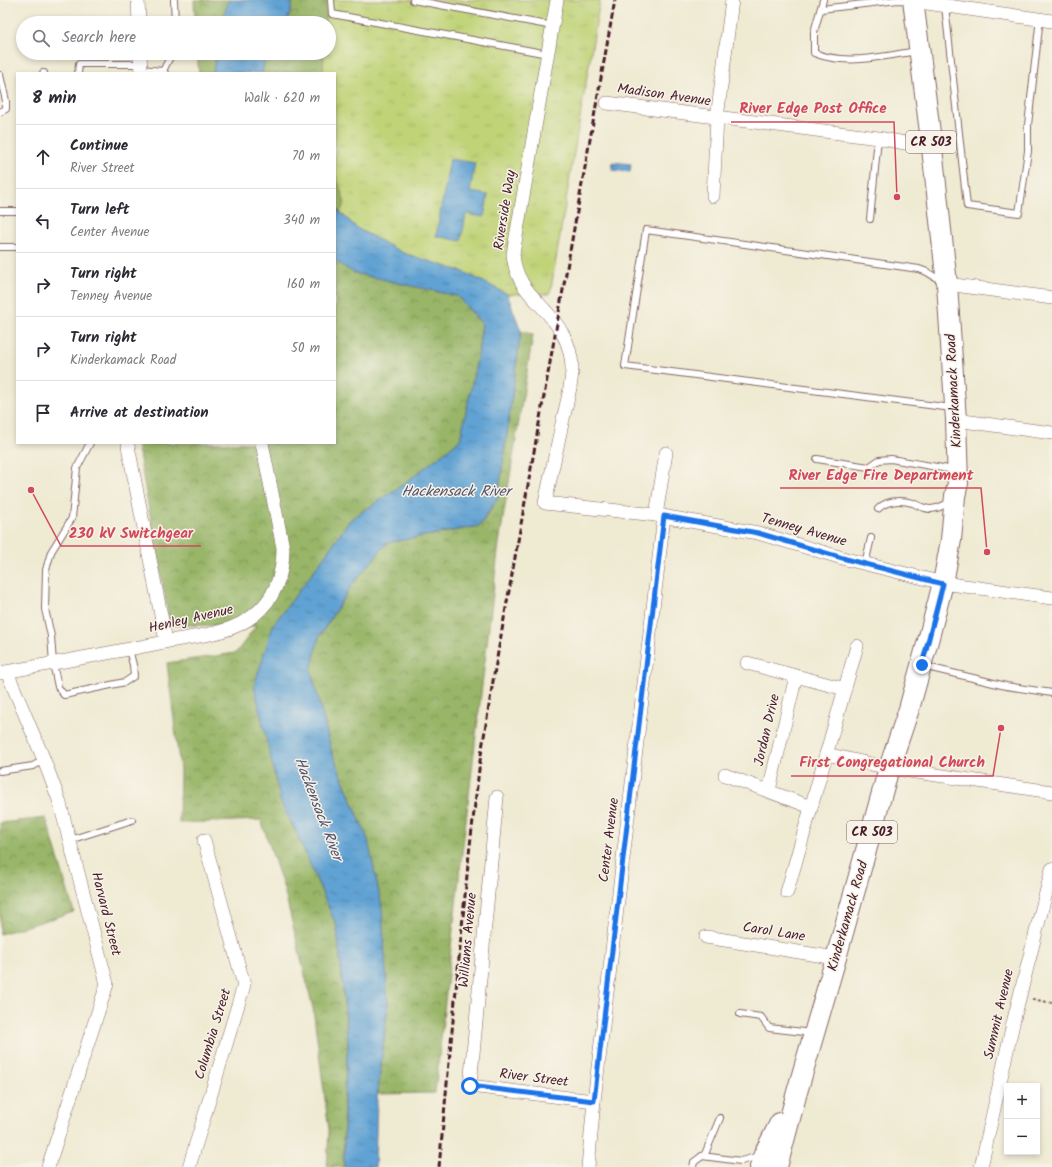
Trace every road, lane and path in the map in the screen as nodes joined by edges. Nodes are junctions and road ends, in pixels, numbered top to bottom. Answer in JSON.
{"nodes":[{"id":1,"x":138,"y":0,"type":"edge"},
{"id":2,"x":174,"y":0,"type":"edge"},
{"id":3,"x":331,"y":0,"type":"edge"},
{"id":4,"x":413,"y":0,"type":"edge"},
{"id":5,"x":558,"y":0,"type":"edge"},
{"id":6,"x":732,"y":0,"type":"edge"},
{"id":7,"x":823,"y":0,"type":"edge"},
{"id":8,"x":913,"y":1,"type":"edge"},
{"id":9,"x":945,"y":6,"type":"junction"},
{"id":10,"x":821,"y":9,"type":"junction"},
{"id":11,"x":139,"y":16,"type":"edge"},
{"id":12,"x":175,"y":16,"type":"edge"},
{"id":13,"x":1046,"y":19,"type":"edge"},
{"id":14,"x":553,"y":26,"type":"junction"},
{"id":15,"x":919,"y":51,"type":"junction"},
{"id":16,"x":548,"y":54,"type":"junction"},
{"id":17,"x":169,"y":60,"type":"edge"},
{"id":18,"x":140,"y":65,"type":"edge"},
{"id":19,"x":78,"y":72,"type":"edge"},
{"id":20,"x":164,"y":72,"type":"edge"},
{"id":21,"x":0,"y":75,"type":"edge"},
{"id":22,"x":607,"y":103,"type":"dead end"},
{"id":23,"x":0,"y":112,"type":"edge"},
{"id":24,"x":717,"y":118,"type":"junction"},
{"id":25,"x":878,"y":138,"type":"junction"},
{"id":26,"x":932,"y":148,"type":"junction"},
{"id":27,"x":713,"y":196,"type":"dead end"},
{"id":28,"x":0,"y":211,"type":"edge"},
{"id":29,"x":16,"y":211,"type":"edge"},
{"id":30,"x":870,"y":219,"type":"dead end"},
{"id":31,"x":0,"y":247,"type":"edge"},
{"id":32,"x":16,"y":247,"type":"edge"},
{"id":33,"x":947,"y":284,"type":"junction"},
{"id":34,"x":1052,"y":298,"type":"edge"},
{"id":35,"x":956,"y":414,"type":"junction"},
{"id":36,"x":1052,"y":432,"type":"edge"},
{"id":37,"x":89,"y":444,"type":"edge"},
{"id":38,"x":262,"y":444,"type":"edge"},
{"id":39,"x":128,"y":446,"type":"dead end"},
{"id":40,"x":666,"y":453,"type":"dead end"},
{"id":41,"x":817,"y":459,"type":"dead end"},
{"id":42,"x":958,"y":471,"type":"junction"},
{"id":43,"x":955,"y":496,"type":"junction"},
{"id":44,"x":545,"y":503,"type":"joint"},
{"id":45,"x":878,"y":509,"type":"dead end"},
{"id":46,"x":660,"y":516,"type":"junction"},
{"id":47,"x":872,"y":538,"type":"dead end"},
{"id":48,"x":865,"y":564,"type":"junction"},
{"id":49,"x":943,"y":584,"type":"junction"},
{"id":50,"x":1052,"y":598,"type":"edge"},
{"id":51,"x":166,"y":641,"type":"junction"},
{"id":52,"x":857,"y":646,"type":"dead end"},
{"id":53,"x":129,"y":649,"type":"junction"},
{"id":54,"x":53,"y":663,"type":"junction"},
{"id":55,"x":747,"y":663,"type":"dead end"},
{"id":56,"x":922,"y":665,"type":"junction"},
{"id":57,"x":3,"y":672,"type":"edge"},
{"id":58,"x":796,"y":676,"type":"junction"},
{"id":59,"x":845,"y":689,"type":"junction"},
{"id":60,"x":1052,"y":694,"type":"edge"},
{"id":61,"x":826,"y":754,"type":"junction"},
{"id":62,"x":44,"y":760,"type":"junction"},
{"id":63,"x":889,"y":768,"type":"junction"},
{"id":64,"x":0,"y":771,"type":"edge"},
{"id":65,"x":725,"y":775,"type":"dead end"},
{"id":66,"x":769,"y":790,"type":"junction"},
{"id":67,"x":1052,"y":792,"type":"edge"},
{"id":68,"x":498,"y":797,"type":"dead end"},
{"id":69,"x":811,"y":807,"type":"junction"},
{"id":70,"x":132,"y":820,"type":"dead end"},
{"id":71,"x":70,"y":840,"type":"junction"},
{"id":72,"x":204,"y":840,"type":"dead end"},
{"id":73,"x":1052,"y":869,"type":"edge"},
{"id":74,"x":787,"y":892,"type":"dead end"},
{"id":75,"x":706,"y":937,"type":"dead end"},
{"id":76,"x":836,"y":958,"type":"junction"},
{"id":77,"x":1030,"y":999,"type":"dead end"},
{"id":78,"x":1052,"y":1003,"type":"edge"},
{"id":79,"x":740,"y":1014,"type":"dead end"},
{"id":80,"x":814,"y":1033,"type":"junction"},
{"id":81,"x":470,"y":1086,"type":"joint"},
{"id":82,"x":594,"y":1101,"type":"junction"},
{"id":83,"x":720,"y":1118,"type":"dead end"},
{"id":84,"x":702,"y":1156,"type":"junction"},
{"id":85,"x":767,"y":1164,"type":"edge"},
{"id":86,"x":48,"y":1167,"type":"edge"},
{"id":87,"x":189,"y":1167,"type":"edge"},
{"id":88,"x":588,"y":1167,"type":"edge"},
{"id":89,"x":693,"y":1167,"type":"edge"},
{"id":90,"x":981,"y":1167,"type":"edge"}],
"edges":[{"from":1,"to":11,"type":"street"},
{"from":2,"to":12,"type":"lane"},
{"from":3,"to":16,"type":"lane"},
{"from":4,"to":14,"type":"lane"},
{"from":5,"to":14,"type":"street","name":"Riverside Way"},
{"from":6,"to":24,"type":"street"},
{"from":7,"to":10,"type":"lane"},
{"from":8,"to":9,"type":"street"},
{"from":8,"to":10,"type":"lane"},
{"from":8,"to":15,"type":"main road","name":"Kinderkamack Road","number":"CR 503"},
{"from":9,"to":13,"type":"street"},
{"from":9,"to":13,"type":"lane"},
{"from":10,"to":15,"type":"lane"},
{"from":14,"to":16,"type":"street","name":"Riverside Way"},
{"from":15,"to":26,"type":"main road","name":"Kinderkamack Road","number":"CR 503"},
{"from":16,"to":44,"type":"street","name":"Riverside Way"},
{"from":17,"to":20,"type":"lane"},
{"from":18,"to":19,"type":"lane"},
{"from":18,"to":20,"type":"lane"},
{"from":21,"to":23,"type":"lane"},
{"from":22,"to":24,"type":"street","name":"Madison Avenue"},
{"from":24,"to":25,"type":"street","name":"Madison Avenue"},
{"from":24,"to":27,"type":"street"},
{"from":25,"to":26,"type":"street","name":"Madison Avenue"},
{"from":25,"to":30,"type":"lane"},
{"from":26,"to":33,"type":"main road","name":"Kinderkamack Road","number":"CR 503"},
{"from":28,"to":29,"type":"lane"},
{"from":31,"to":32,"type":"lane"},
{"from":33,"to":34,"type":"street"},
{"from":33,"to":35,"type":"main road","name":"Kinderkamack Road","number":"CR 503"},
{"from":33,"to":35,"type":"lane"},
{"from":35,"to":36,"type":"street"},
{"from":35,"to":42,"type":"main road","name":"Kinderkamack Road","number":"CR 503"},
{"from":37,"to":54,"type":"lane"},
{"from":38,"to":51,"type":"street","name":"Henley Avenue"},
{"from":39,"to":51,"type":"street"},
{"from":40,"to":46,"type":"street","name":"Center Avenue"},
{"from":41,"to":42,"type":"lane"},
{"from":42,"to":43,"type":"main road","name":"Kinderkamack Road","number":"CR 503"},
{"from":43,"to":45,"type":"lane"},
{"from":43,"to":49,"type":"main road","name":"Kinderkamack Road","number":"CR 503"},
{"from":44,"to":46,"type":"street","name":"Tenney Avenue"},
{"from":46,"to":48,"type":"street","name":"Tenney Avenue"},
{"from":46,"to":82,"type":"street","name":"Center Avenue"},
{"from":47,"to":48,"type":"lane"},
{"from":48,"to":49,"type":"street","name":"Tenney Avenue"},
{"from":49,"to":50,"type":"street","name":"Tenney Avenue"},
{"from":49,"to":56,"type":"main road","name":"Kinderkamack Road","number":"CR 503"},
{"from":51,"to":53,"type":"street","name":"Henley Avenue"},
{"from":52,"to":59,"type":"street"},
{"from":53,"to":54,"type":"street","name":"Henley Avenue"},
{"from":53,"to":54,"type":"lane"},
{"from":54,"to":57,"type":"street","name":"Henley Avenue"},
{"from":55,"to":58,"type":"street"},
{"from":56,"to":60,"type":"lane"},
{"from":56,"to":63,"type":"main road","name":"Kinderkamack Road","number":"CR 503"},
{"from":57,"to":62,"type":"street","name":"Harvard Street"},
{"from":58,"to":59,"type":"street"},
{"from":58,"to":66,"type":"street","name":"Jordan Drive"},
{"from":59,"to":61,"type":"street"},
{"from":61,"to":63,"type":"street"},
{"from":61,"to":69,"type":"street"},
{"from":62,"to":64,"type":"lane"},
{"from":62,"to":71,"type":"street","name":"Harvard Street"},
{"from":63,"to":67,"type":"street"},
{"from":63,"to":76,"type":"main road","name":"Kinderkamack Road","number":"CR 503"},
{"from":65,"to":66,"type":"street","name":"Jordan Drive"},
{"from":66,"to":69,"type":"street","name":"Jordan Drive"},
{"from":68,"to":81,"type":"street","name":"Williams Avenue"},
{"from":69,"to":74,"type":"street"},
{"from":70,"to":71,"type":"lane"},
{"from":71,"to":86,"type":"street","name":"Harvard Street"},
{"from":72,"to":87,"type":"street","name":"Columbia Street"},
{"from":73,"to":90,"type":"street","name":"Summit Avenue"},
{"from":75,"to":76,"type":"street","name":"Carol Lane"},
{"from":76,"to":80,"type":"main road","name":"Kinderkamack Road","number":"CR 503"},
{"from":77,"to":78,"type":"path"},
{"from":79,"to":80,"type":"lane"},
{"from":80,"to":85,"type":"main road","name":"Kinderkamack Road","number":"CR 503"},
{"from":81,"to":82,"type":"street","name":"River Street"},
{"from":82,"to":88,"type":"street","name":"Center Avenue"},
{"from":83,"to":84,"type":"lane"},
{"from":84,"to":85,"type":"lane"},
{"from":84,"to":89,"type":"lane"}]}
